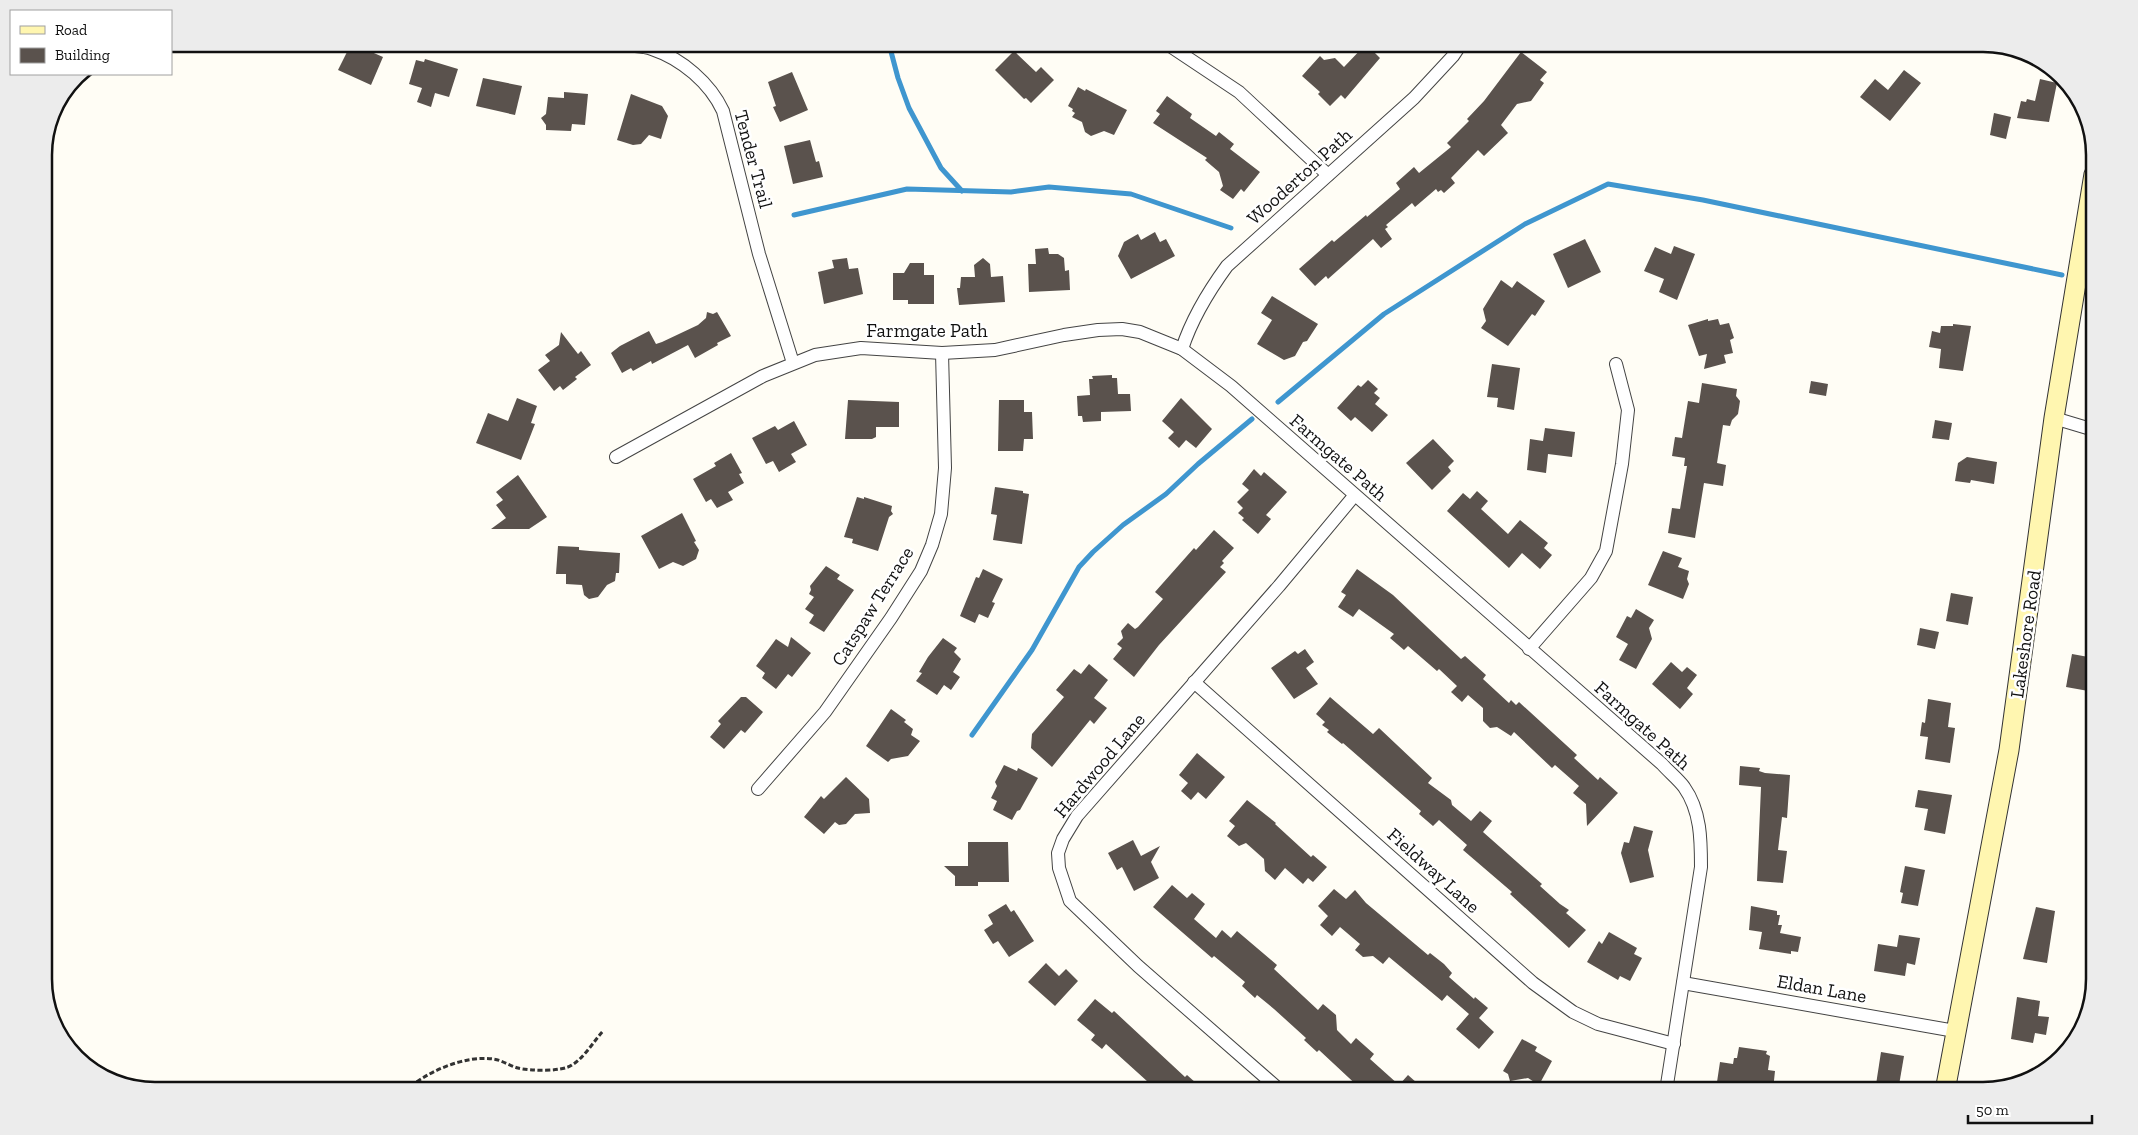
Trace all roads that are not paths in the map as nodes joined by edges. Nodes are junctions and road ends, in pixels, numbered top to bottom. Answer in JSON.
{"nodes":[{"id":1,"x":1180,"y":52,"type":"edge"},
{"id":2,"x":1455,"y":52,"type":"edge"},
{"id":3,"x":659,"y":53,"type":"edge"},
{"id":4,"x":1328,"y":175,"type":"junction"},
{"id":5,"x":2085,"y":228,"type":"edge"},
{"id":6,"x":1182,"y":349,"type":"junction"},
{"id":7,"x":942,"y":353,"type":"junction"},
{"id":8,"x":793,"y":363,"type":"junction"},
{"id":9,"x":1616,"y":364,"type":"dead end"},
{"id":10,"x":2054,"y":418,"type":"junction"},
{"id":11,"x":2085,"y":427,"type":"edge"},
{"id":12,"x":616,"y":457,"type":"dead end"},
{"id":13,"x":1354,"y":496,"type":"junction"},
{"id":14,"x":1529,"y":649,"type":"junction"},
{"id":15,"x":1194,"y":682,"type":"junction"},
{"id":16,"x":758,"y":790,"type":"dead end"},
{"id":17,"x":1683,"y":983,"type":"junction"},
{"id":18,"x":1955,"y":1031,"type":"junction"},
{"id":19,"x":1674,"y":1044,"type":"junction"},
{"id":20,"x":1271,"y":1082,"type":"edge"},
{"id":21,"x":1668,"y":1082,"type":"edge"},
{"id":22,"x":1946,"y":1082,"type":"edge"}],
"edges":[{"from":1,"to":4,"type":"street"},
{"from":2,"to":4,"type":"street","name":"Wooderton Path"},
{"from":3,"to":8,"type":"street","name":"Tender Trail"},
{"from":4,"to":6,"type":"street","name":"Wooderton Path"},
{"from":5,"to":10,"type":"street","name":"Lakeshore Road"},
{"from":6,"to":7,"type":"street","name":"Farmgate Path"},
{"from":6,"to":13,"type":"street","name":"Farmgate Path"},
{"from":7,"to":8,"type":"street","name":"Farmgate Path"},
{"from":7,"to":16,"type":"street","name":"Catspaw Terrace"},
{"from":8,"to":12,"type":"street","name":"Farmgate Path"},
{"from":9,"to":14,"type":"street"},
{"from":10,"to":11,"type":"street"},
{"from":10,"to":18,"type":"street","name":"Lakeshore Road"},
{"from":13,"to":14,"type":"street","name":"Farmgate Path"},
{"from":13,"to":15,"type":"street","name":"Hardwood Lane"},
{"from":14,"to":17,"type":"street","name":"Farmgate Path"},
{"from":15,"to":19,"type":"street","name":"Fieldway Lane"},
{"from":15,"to":20,"type":"street","name":"Hardwood Lane"},
{"from":17,"to":18,"type":"street","name":"Eldan Lane"},
{"from":17,"to":19,"type":"street","name":"Farmgate Path"},
{"from":18,"to":22,"type":"street","name":"Lakeshore Road"},
{"from":19,"to":21,"type":"street","name":"Farmgate Path"}]}
